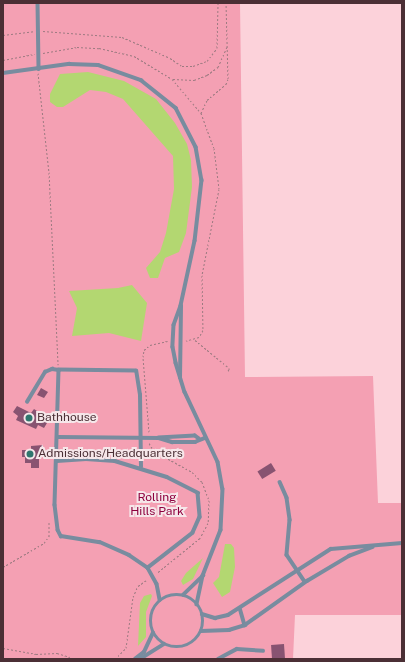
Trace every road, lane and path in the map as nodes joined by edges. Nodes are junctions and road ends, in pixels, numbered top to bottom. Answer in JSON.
{"nodes":[{"id":1,"x":38,"y":3,"type":"edge"},
{"id":2,"x":218,"y":3,"type":"edge"},
{"id":3,"x":226,"y":3,"type":"edge"},
{"id":4,"x":37,"y":31,"type":"junction"},
{"id":5,"x":3,"y":35,"type":"edge"},
{"id":6,"x":228,"y":45,"type":"junction"},
{"id":7,"x":39,"y":69,"type":"junction"},
{"id":8,"x":3,"y":74,"type":"edge"},
{"id":9,"x":172,"y":78,"type":"dead end"},
{"id":10,"x":181,"y":306,"type":"junction"},
{"id":11,"x":194,"y":339,"type":"junction"},
{"id":12,"x":173,"y":340,"type":"junction"},
{"id":13,"x":180,"y":341,"type":"junction"},
{"id":14,"x":227,"y":367,"type":"dead end"},
{"id":15,"x":59,"y":370,"type":"junction"},
{"id":16,"x":180,"y":378,"type":"junction"},
{"id":17,"x":27,"y":402,"type":"dead end"},
{"id":18,"x":58,"y":437,"type":"junction"},
{"id":19,"x":141,"y":438,"type":"junction"},
{"id":20,"x":149,"y":438,"type":"junction"},
{"id":21,"x":205,"y":438,"type":"junction"},
{"id":22,"x":58,"y":462,"type":"junction"},
{"id":23,"x":141,"y":467,"type":"junction"},
{"id":24,"x":280,"y":482,"type":"dead end"},
{"id":25,"x":48,"y":521,"type":"dead end"},
{"id":26,"x":402,"y":543,"type":"edge"},
{"id":27,"x":377,"y":545,"type":"junction"},
{"id":28,"x":3,"y":567,"type":"edge"},
{"id":29,"x":148,"y":568,"type":"junction"},
{"id":30,"x":296,"y":571,"type":"junction"},
{"id":31,"x":153,"y":576,"type":"junction"},
{"id":32,"x":203,"y":576,"type":"junction"},
{"id":33,"x":305,"y":582,"type":"junction"},
{"id":34,"x":184,"y":595,"type":"junction"},
{"id":35,"x":160,"y":600,"type":"junction"},
{"id":36,"x":197,"y":604,"type":"junction"},
{"id":37,"x":240,"y":608,"type":"junction"},
{"id":38,"x":202,"y":614,"type":"junction"},
{"id":39,"x":245,"y":625,"type":"junction"},
{"id":40,"x":201,"y":631,"type":"junction"},
{"id":41,"x":153,"y":633,"type":"junction"},
{"id":42,"x":164,"y":644,"type":"junction"},
{"id":43,"x":3,"y":648,"type":"edge"},
{"id":44,"x":263,"y":651,"type":"dead end"},
{"id":45,"x":77,"y":659,"type":"edge"},
{"id":46,"x":115,"y":659,"type":"edge"},
{"id":47,"x":134,"y":659,"type":"edge"},
{"id":48,"x":140,"y":659,"type":"edge"},
{"id":49,"x":218,"y":659,"type":"edge"}],
"edges":[{"from":1,"to":4,"type":"lane"},
{"from":2,"to":4,"type":"path"},
{"from":3,"to":6,"type":"path"},
{"from":4,"to":5,"type":"path"},
{"from":4,"to":7,"type":"lane"},
{"from":6,"to":9,"type":"path"},
{"from":6,"to":11,"type":"path"},
{"from":7,"to":8,"type":"lane"},
{"from":7,"to":10,"type":"lane"},
{"from":7,"to":15,"type":"path"},
{"from":10,"to":12,"type":"lane"},
{"from":10,"to":13,"type":"lane"},
{"from":11,"to":13,"type":"path"},
{"from":11,"to":14,"type":"path"},
{"from":12,"to":16,"type":"lane"},
{"from":12,"to":20,"type":"path"},
{"from":13,"to":16,"type":"lane"},
{"from":15,"to":17,"type":"lane"},
{"from":15,"to":18,"type":"lane"},
{"from":15,"to":19,"type":"lane"},
{"from":16,"to":21,"type":"lane"},
{"from":18,"to":19,"type":"lane"},
{"from":18,"to":22,"type":"lane"},
{"from":19,"to":20,"type":"lane"},
{"from":19,"to":23,"type":"lane"},
{"from":20,"to":21,"type":"lane"},
{"from":20,"to":31,"type":"path"},
{"from":21,"to":32,"type":"lane"},
{"from":22,"to":23,"type":"lane"},
{"from":22,"to":29,"type":"lane"},
{"from":23,"to":29,"type":"lane"},
{"from":24,"to":30,"type":"lane"},
{"from":25,"to":28,"type":"path"},
{"from":26,"to":27,"type":"lane"},
{"from":27,"to":30,"type":"lane"},
{"from":27,"to":33,"type":"lane"},
{"from":29,"to":31,"type":"lane"},
{"from":30,"to":33,"type":"lane"},
{"from":30,"to":37,"type":"lane"},
{"from":31,"to":35,"type":"lane"},
{"from":31,"to":46,"type":"path"},
{"from":32,"to":34,"type":"lane"},
{"from":32,"to":36,"type":"lane"},
{"from":33,"to":39,"type":"lane"},
{"from":34,"to":35,"type":"lane"},
{"from":34,"to":36,"type":"lane"},
{"from":35,"to":41,"type":"lane"},
{"from":36,"to":38,"type":"lane"},
{"from":37,"to":38,"type":"lane"},
{"from":37,"to":39,"type":"lane"},
{"from":38,"to":40,"type":"lane"},
{"from":39,"to":40,"type":"lane"},
{"from":40,"to":42,"type":"lane"},
{"from":41,"to":42,"type":"lane"},
{"from":41,"to":47,"type":"lane"},
{"from":42,"to":48,"type":"lane"},
{"from":43,"to":45,"type":"path"},
{"from":44,"to":49,"type":"lane"}]}
